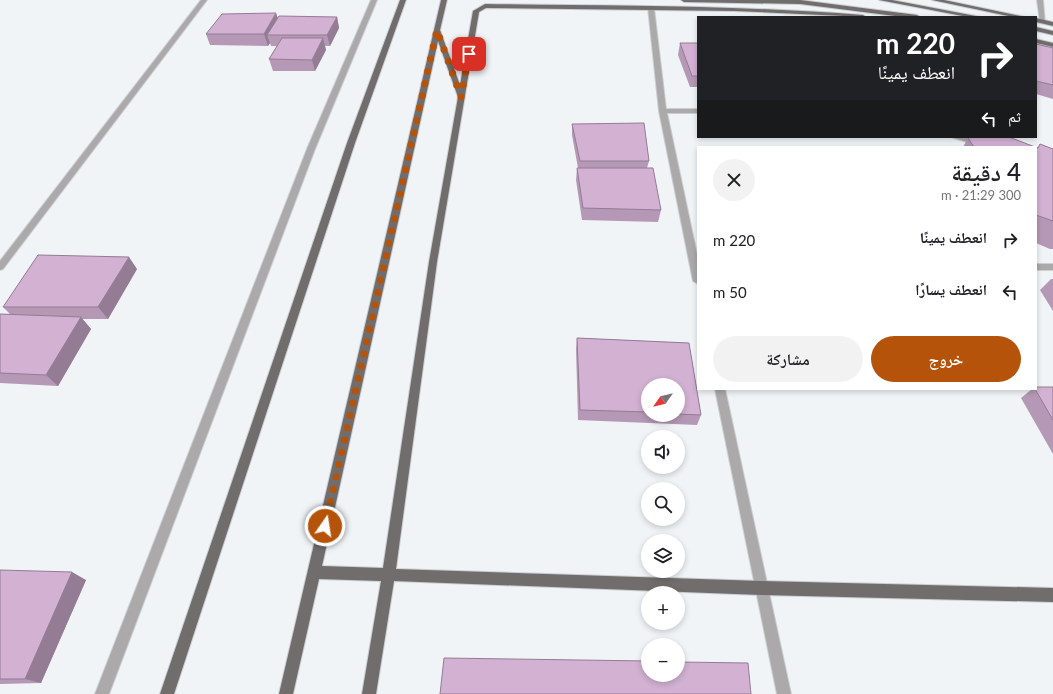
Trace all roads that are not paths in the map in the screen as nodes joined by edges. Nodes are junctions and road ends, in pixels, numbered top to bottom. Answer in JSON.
{"nodes":[{"id":1,"x":204,"y":0,"type":"edge"},
{"id":2,"x":374,"y":0,"type":"edge"},
{"id":3,"x":403,"y":0,"type":"edge"},
{"id":4,"x":444,"y":0,"type":"edge"},
{"id":5,"x":684,"y":0,"type":"edge"},
{"id":6,"x":882,"y":0,"type":"edge"},
{"id":7,"x":935,"y":0,"type":"edge"},
{"id":8,"x":1040,"y":0,"type":"edge"},
{"id":9,"x":651,"y":8,"type":"junction"},
{"id":10,"x":852,"y":16,"type":"edge"},
{"id":11,"x":910,"y":16,"type":"edge"},
{"id":12,"x":972,"y":16,"type":"edge"},
{"id":13,"x":1017,"y":16,"type":"edge"},
{"id":14,"x":1037,"y":20,"type":"edge"},
{"id":15,"x":1043,"y":22,"type":"junction"},
{"id":16,"x":1053,"y":24,"type":"edge"},
{"id":17,"x":1037,"y":29,"type":"edge"},
{"id":18,"x":437,"y":30,"type":"junction"},
{"id":19,"x":1053,"y":33,"type":"edge"},
{"id":20,"x":1037,"y":41,"type":"edge"},
{"id":21,"x":1053,"y":45,"type":"edge"},
{"id":22,"x":461,"y":97,"type":"junction"},
{"id":23,"x":663,"y":111,"type":"junction"},
{"id":24,"x":697,"y":111,"type":"edge"},
{"id":25,"x":959,"y":138,"type":"edge"},
{"id":26,"x":987,"y":146,"type":"edge"},
{"id":27,"x":696,"y":263,"type":"edge"},
{"id":28,"x":0,"y":267,"type":"edge"},
{"id":29,"x":1037,"y":267,"type":"edge"},
{"id":30,"x":1053,"y":267,"type":"edge"},
{"id":31,"x":720,"y":390,"type":"edge"},
{"id":32,"x":314,"y":572,"type":"junction"},
{"id":33,"x":389,"y":574,"type":"junction"},
{"id":34,"x":761,"y":588,"type":"junction"},
{"id":35,"x":1053,"y":595,"type":"edge"},
{"id":36,"x":102,"y":694,"type":"edge"},
{"id":37,"x":167,"y":694,"type":"edge"},
{"id":38,"x":286,"y":694,"type":"edge"},
{"id":39,"x":369,"y":694,"type":"edge"},
{"id":40,"x":784,"y":694,"type":"edge"}],
"edges":[{"from":1,"to":28,"type":"street"},
{"from":2,"to":36,"type":"street"},
{"from":3,"to":37,"type":"main road"},
{"from":4,"to":18,"type":"main road"},
{"from":5,"to":11,"type":"main road"},
{"from":6,"to":12,"type":"main road"},
{"from":7,"to":13,"type":"main road"},
{"from":8,"to":15,"type":"street"},
{"from":9,"to":10,"type":"main road"},
{"from":9,"to":22,"type":"main road"},
{"from":9,"to":23,"type":"street"},
{"from":14,"to":15,"type":"main road"},
{"from":15,"to":16,"type":"main road"},
{"from":17,"to":19,"type":"main road"},
{"from":18,"to":22,"type":"main road"},
{"from":18,"to":32,"type":"main road"},
{"from":20,"to":21,"type":"main road"},
{"from":22,"to":33,"type":"main road"},
{"from":23,"to":24,"type":"street"},
{"from":23,"to":27,"type":"street"},
{"from":25,"to":26,"type":"street"},
{"from":29,"to":30,"type":"street"},
{"from":31,"to":34,"type":"street"},
{"from":32,"to":33,"type":"main road"},
{"from":32,"to":38,"type":"main road"},
{"from":33,"to":34,"type":"main road"},
{"from":33,"to":39,"type":"main road"},
{"from":34,"to":35,"type":"main road"},
{"from":34,"to":40,"type":"street"}]}
